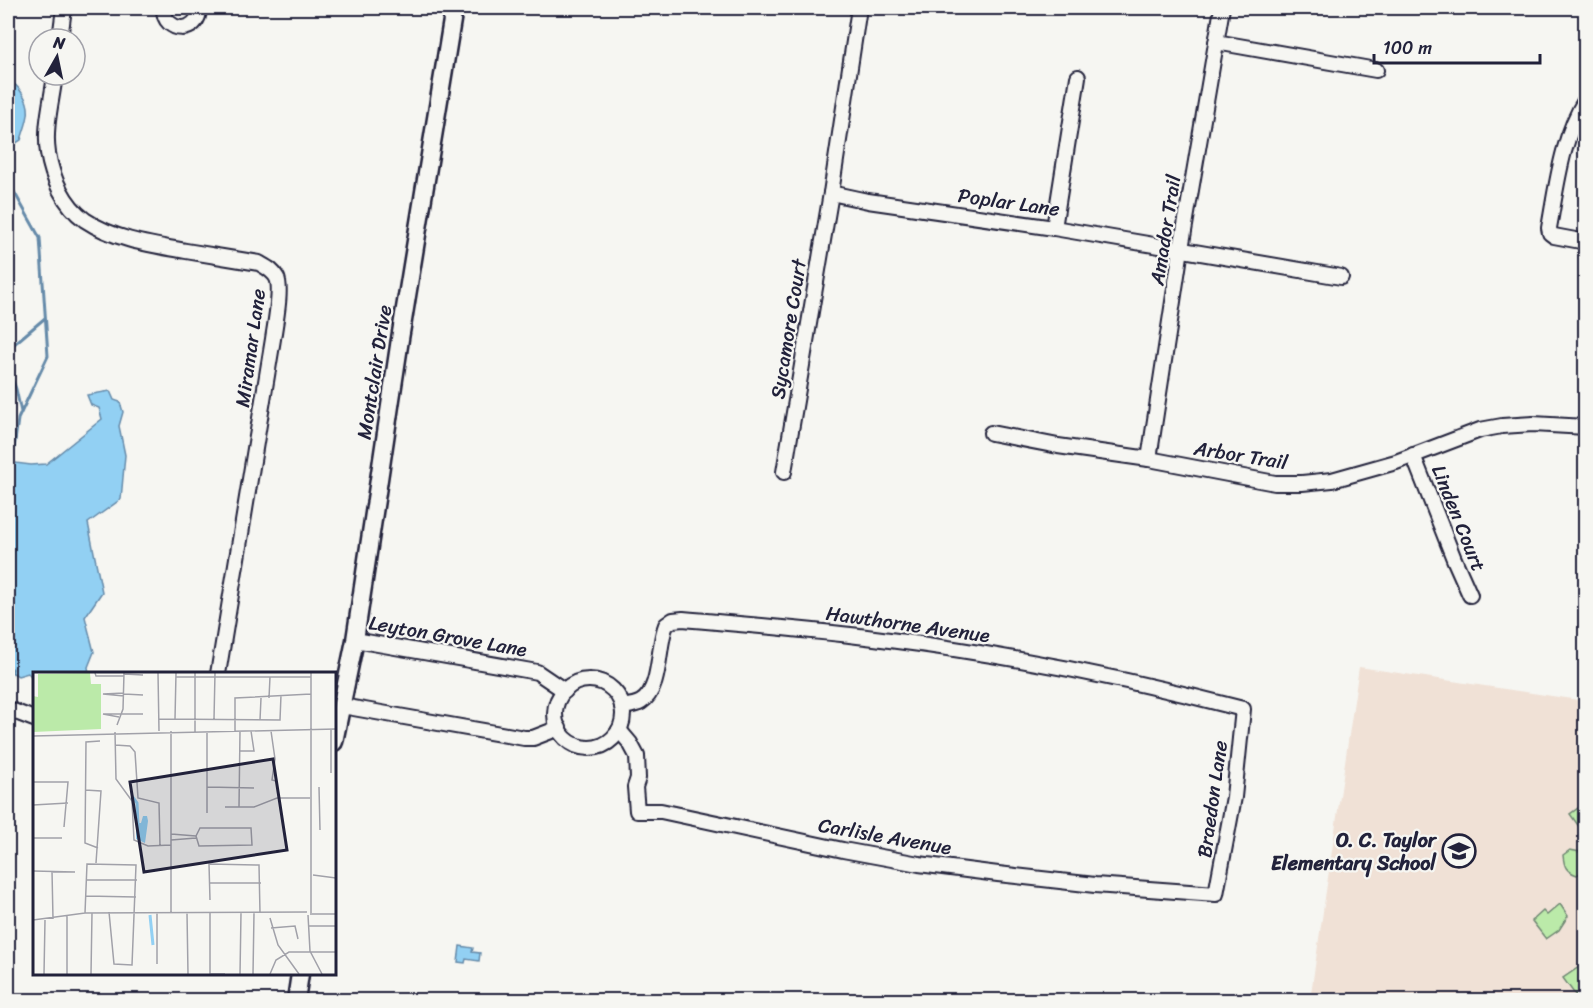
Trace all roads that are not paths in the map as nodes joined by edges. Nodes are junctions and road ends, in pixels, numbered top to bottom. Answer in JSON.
{"nodes":[{"id":1,"x":64,"y":8,"type":"edge"},
{"id":2,"x":164,"y":8,"type":"edge"},
{"id":3,"x":199,"y":8,"type":"edge"},
{"id":4,"x":454,"y":8,"type":"edge"},
{"id":5,"x":859,"y":8,"type":"edge"},
{"id":6,"x":1222,"y":8,"type":"edge"},
{"id":7,"x":62,"y":27,"type":"edge"},
{"id":8,"x":1216,"y":42,"type":"junction"},
{"id":9,"x":1376,"y":70,"type":"dead end"},
{"id":10,"x":1078,"y":77,"type":"dead end"},
{"id":11,"x":53,"y":87,"type":"edge"},
{"id":12,"x":1586,"y":99,"type":"edge"},
{"id":13,"x":831,"y":193,"type":"junction"},
{"id":14,"x":1054,"y":228,"type":"junction"},
{"id":15,"x":1586,"y":242,"type":"edge"},
{"id":16,"x":1181,"y":249,"type":"junction"},
{"id":17,"x":1341,"y":277,"type":"dead end"},
{"id":18,"x":1586,"y":427,"type":"edge"},
{"id":19,"x":991,"y":433,"type":"dead end"},
{"id":20,"x":1413,"y":455,"type":"junction"},
{"id":21,"x":1149,"y":459,"type":"junction"},
{"id":22,"x":784,"y":472,"type":"dead end"},
{"id":23,"x":1470,"y":595,"type":"dead end"},
{"id":24,"x":355,"y":640,"type":"junction"},
{"id":25,"x":218,"y":672,"type":"edge"},
{"id":26,"x":565,"y":691,"type":"junction"},
{"id":27,"x":342,"y":706,"type":"junction"},
{"id":28,"x":622,"y":707,"type":"junction"},
{"id":29,"x":8,"y":709,"type":"edge"},
{"id":30,"x":1243,"y":709,"type":"joint"},
{"id":31,"x":33,"y":719,"type":"edge"},
{"id":32,"x":558,"y":728,"type":"junction"},
{"id":33,"x":620,"y":730,"type":"junction"},
{"id":34,"x":336,"y":733,"type":"edge"},
{"id":35,"x":1216,"y":894,"type":"joint"},
{"id":36,"x":300,"y":975,"type":"edge"},
{"id":37,"x":296,"y":1000,"type":"edge"}],
"edges":[{"from":1,"to":7,"type":"street"},
{"from":2,"to":3,"type":"street"},
{"from":4,"to":24,"type":"street","name":"Montclair Drive"},
{"from":5,"to":13,"type":"street","name":"Sycamore Court"},
{"from":6,"to":8,"type":"street","name":"Amador Trail"},
{"from":8,"to":9,"type":"street"},
{"from":8,"to":16,"type":"street","name":"Amador Trail"},
{"from":10,"to":14,"type":"street"},
{"from":11,"to":25,"type":"street","name":"Miramar Lane"},
{"from":12,"to":15,"type":"street"},
{"from":13,"to":14,"type":"street","name":"Poplar Lane"},
{"from":13,"to":22,"type":"street","name":"Sycamore Court"},
{"from":14,"to":16,"type":"street","name":"Poplar Lane"},
{"from":16,"to":17,"type":"street","name":"Poplar Lane"},
{"from":16,"to":21,"type":"street","name":"Amador Trail"},
{"from":18,"to":20,"type":"street","name":"Arbor Trail"},
{"from":19,"to":21,"type":"street","name":"Arbor Trail"},
{"from":20,"to":21,"type":"street","name":"Arbor Trail"},
{"from":20,"to":23,"type":"street","name":"Linden Court"},
{"from":24,"to":26,"type":"street","name":"Leyton Grove Lane"},
{"from":24,"to":27,"type":"street","name":"Montclair Drive"},
{"from":26,"to":28,"type":"street"},
{"from":26,"to":32,"type":"street"},
{"from":27,"to":32,"type":"street"},
{"from":27,"to":34,"type":"street","name":"Montclair Drive"},
{"from":28,"to":30,"type":"street","name":"Hawthorne Avenue"},
{"from":28,"to":33,"type":"street"},
{"from":29,"to":31,"type":"street"},
{"from":30,"to":35,"type":"street","name":"Braedon Lane"},
{"from":32,"to":33,"type":"street"},
{"from":33,"to":35,"type":"street","name":"Carlisle Avenue"},
{"from":36,"to":37,"type":"street"}]}
